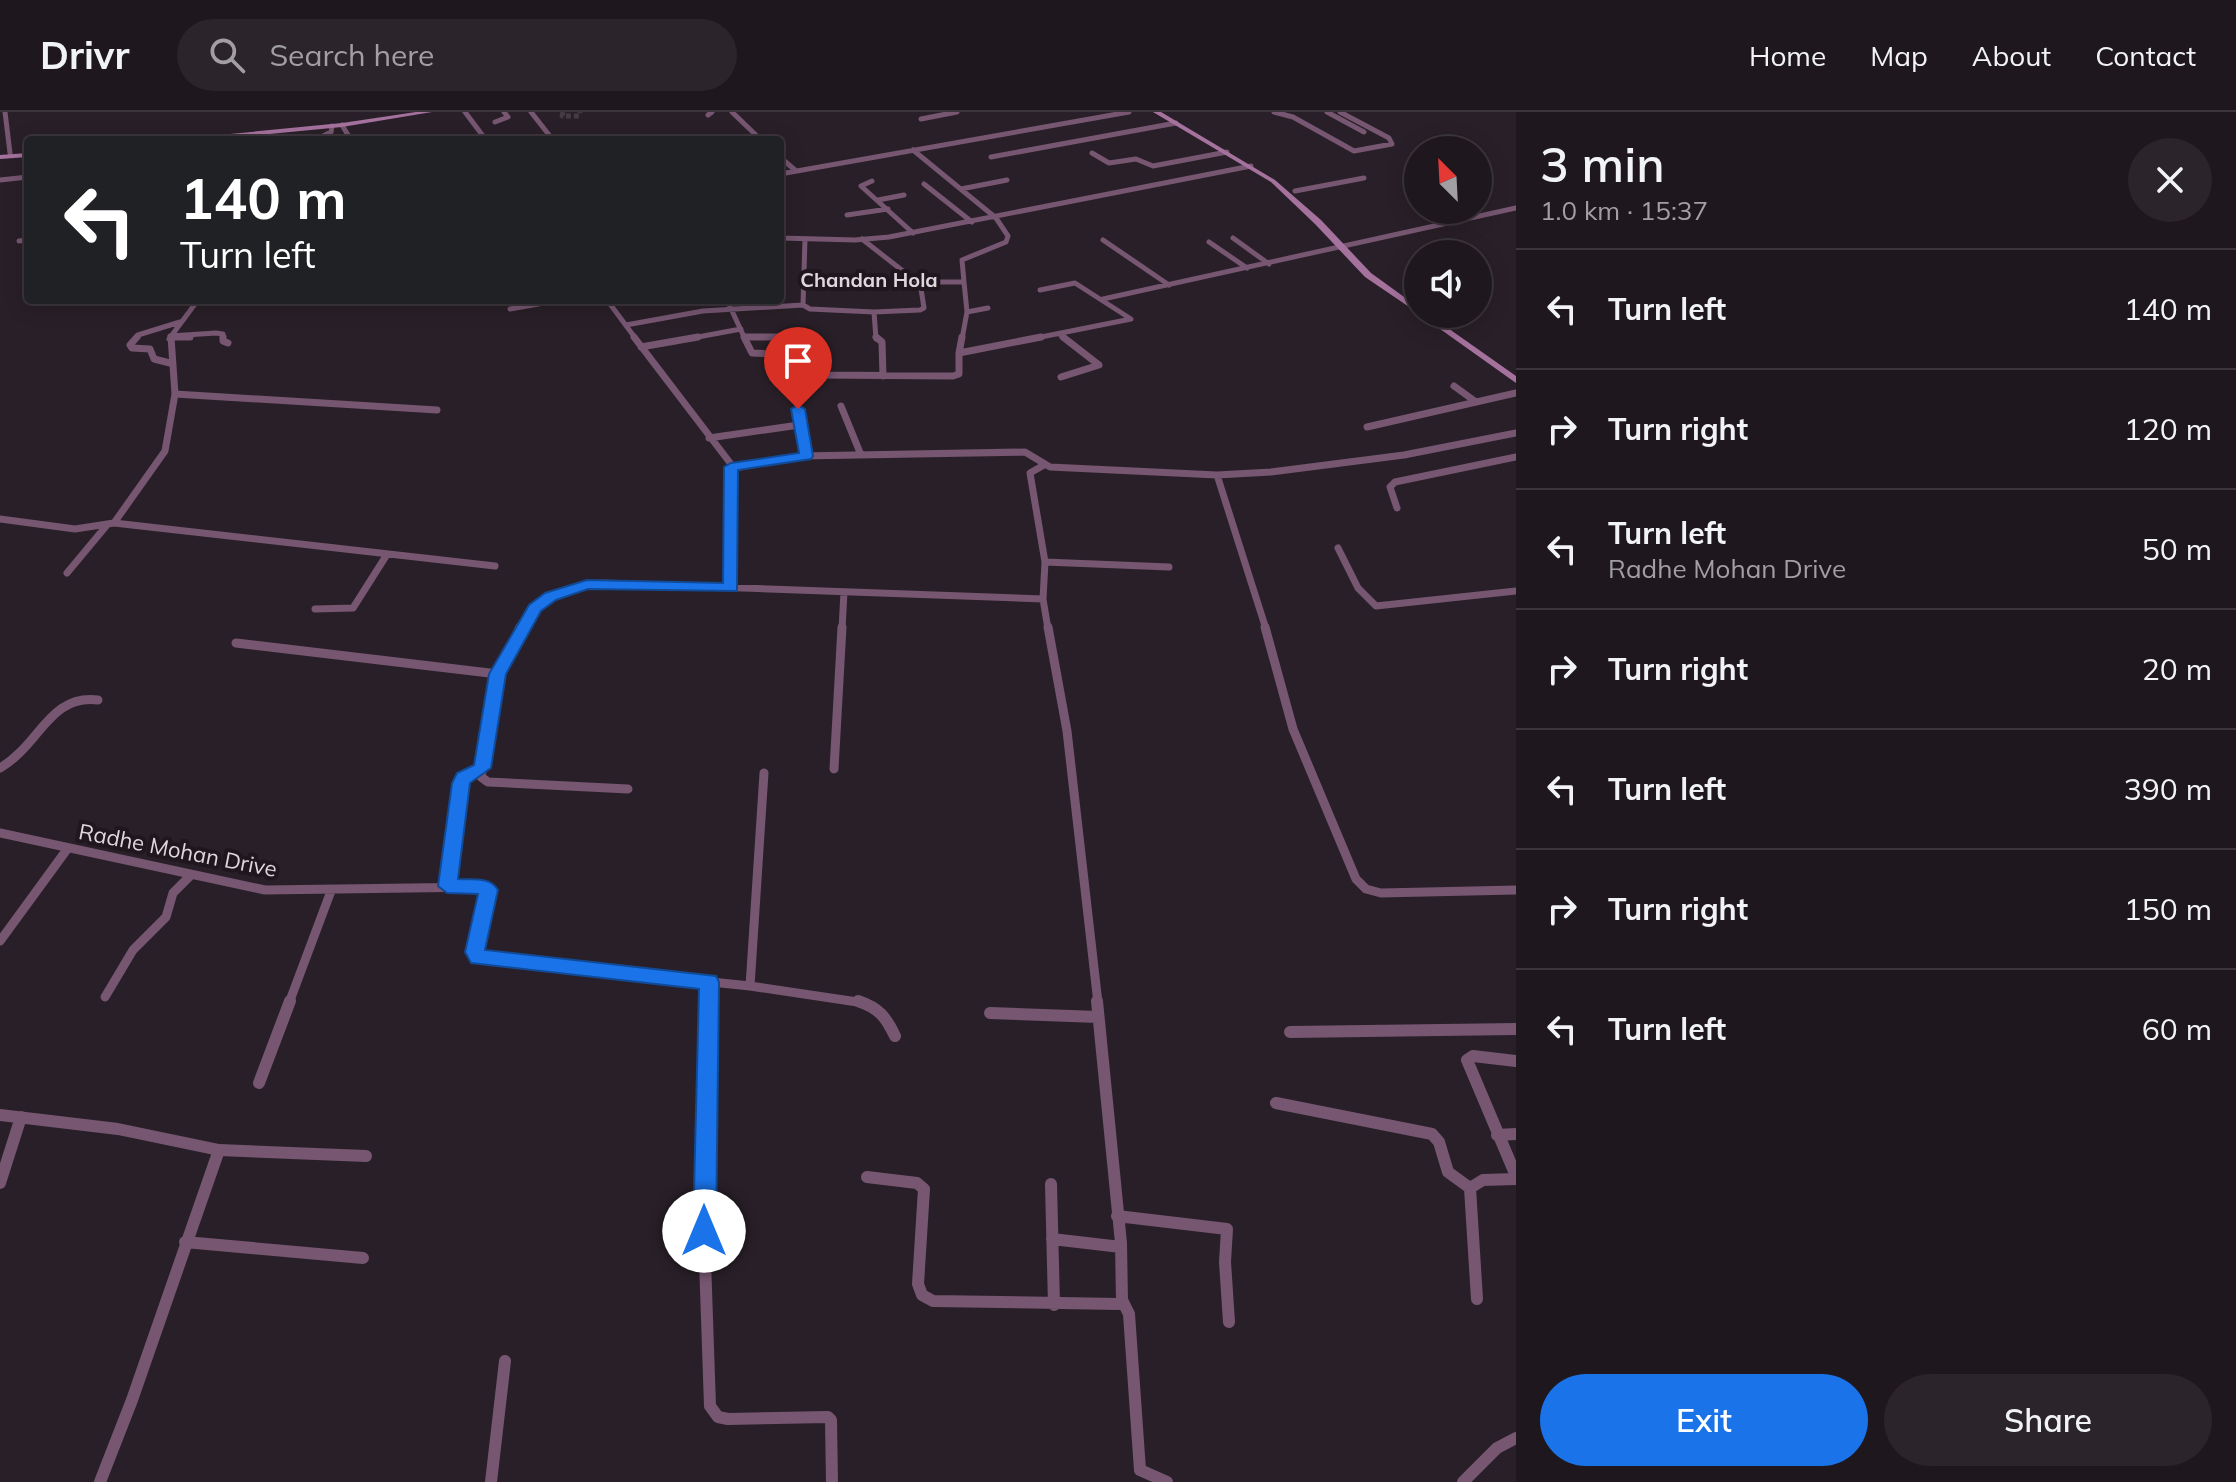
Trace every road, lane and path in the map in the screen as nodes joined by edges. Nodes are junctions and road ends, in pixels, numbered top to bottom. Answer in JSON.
{"nodes":[{"id":1,"x":5,"y":112,"type":"edge"},
{"id":2,"x":429,"y":112,"type":"edge"},
{"id":3,"x":465,"y":112,"type":"edge"},
{"id":4,"x":504,"y":112,"type":"edge"},
{"id":5,"x":531,"y":112,"type":"edge"},
{"id":6,"x":732,"y":112,"type":"edge"},
{"id":7,"x":957,"y":112,"type":"edge"},
{"id":8,"x":1129,"y":112,"type":"edge"},
{"id":9,"x":1156,"y":112,"type":"edge"},
{"id":10,"x":1164,"y":112,"type":"edge"},
{"id":11,"x":1274,"y":112,"type":"edge"},
{"id":12,"x":1327,"y":112,"type":"edge"},
{"id":13,"x":1340,"y":112,"type":"edge"},
{"id":14,"x":921,"y":119,"type":"dead end"},
{"id":15,"x":495,"y":122,"type":"dead end"},
{"id":16,"x":1176,"y":123,"type":"junction"},
{"id":17,"x":342,"y":125,"type":"junction"},
{"id":18,"x":332,"y":126,"type":"junction"},
{"id":19,"x":255,"y":133,"type":"junction"},
{"id":20,"x":214,"y":136,"type":"edge"},
{"id":21,"x":248,"y":136,"type":"edge"},
{"id":22,"x":323,"y":136,"type":"edge"},
{"id":23,"x":349,"y":136,"type":"edge"},
{"id":24,"x":483,"y":136,"type":"edge"},
{"id":25,"x":550,"y":136,"type":"edge"},
{"id":26,"x":757,"y":136,"type":"edge"},
{"id":27,"x":1351,"y":149,"type":"junction"},
{"id":28,"x":913,"y":150,"type":"junction"},
{"id":29,"x":1227,"y":152,"type":"junction"},
{"id":30,"x":10,"y":153,"type":"junction"},
{"id":31,"x":24,"y":153,"type":"edge"},
{"id":32,"x":24,"y":153,"type":"edge"},
{"id":33,"x":1092,"y":153,"type":"dead end"},
{"id":34,"x":0,"y":155,"type":"edge"},
{"id":35,"x":991,"y":157,"type":"dead end"},
{"id":36,"x":784,"y":160,"type":"edge"},
{"id":37,"x":1251,"y":166,"type":"junction"},
{"id":38,"x":796,"y":171,"type":"junction"},
{"id":39,"x":784,"y":173,"type":"edge"},
{"id":40,"x":24,"y":177,"type":"edge"},
{"id":41,"x":1364,"y":178,"type":"dead end"},
{"id":42,"x":0,"y":180,"type":"edge"},
{"id":43,"x":1007,"y":180,"type":"dead end"},
{"id":44,"x":872,"y":181,"type":"dead end"},
{"id":45,"x":924,"y":184,"type":"dead end"},
{"id":46,"x":961,"y":189,"type":"junction"},
{"id":47,"x":1295,"y":191,"type":"junction"},
{"id":48,"x":904,"y":195,"type":"dead end"},
{"id":49,"x":878,"y":200,"type":"junction"},
{"id":50,"x":1516,"y":208,"type":"edge"},
{"id":51,"x":888,"y":209,"type":"junction"},
{"id":52,"x":847,"y":215,"type":"dead end"},
{"id":53,"x":996,"y":218,"type":"junction"},
{"id":54,"x":972,"y":222,"type":"junction"},
{"id":55,"x":913,"y":233,"type":"junction"},
{"id":56,"x":784,"y":238,"type":"edge"},
{"id":57,"x":1233,"y":238,"type":"dead end"},
{"id":58,"x":805,"y":239,"type":"junction"},
{"id":59,"x":862,"y":239,"type":"junction"},
{"id":60,"x":24,"y":240,"type":"edge"},
{"id":61,"x":1103,"y":240,"type":"dead end"},
{"id":62,"x":19,"y":241,"type":"dead end"},
{"id":63,"x":1209,"y":242,"type":"dead end"},
{"id":64,"x":1344,"y":246,"type":"junction"},
{"id":65,"x":1269,"y":264,"type":"junction"},
{"id":66,"x":1247,"y":268,"type":"junction"},
{"id":67,"x":920,"y":282,"type":"junction"},
{"id":68,"x":964,"y":282,"type":"junction"},
{"id":69,"x":1169,"y":285,"type":"junction"},
{"id":70,"x":1040,"y":290,"type":"dead end"},
{"id":71,"x":1404,"y":294,"type":"edge"},
{"id":72,"x":1103,"y":299,"type":"junction"},
{"id":73,"x":1404,"y":301,"type":"edge"},
{"id":74,"x":195,"y":304,"type":"edge"},
{"id":75,"x":538,"y":304,"type":"edge"},
{"id":76,"x":610,"y":304,"type":"edge"},
{"id":77,"x":729,"y":304,"type":"edge"},
{"id":78,"x":803,"y":305,"type":"junction"},
{"id":79,"x":988,"y":308,"type":"dead end"},
{"id":80,"x":510,"y":309,"type":"dead end"},
{"id":81,"x":874,"y":312,"type":"junction"},
{"id":82,"x":967,"y":312,"type":"junction"},
{"id":83,"x":180,"y":322,"type":"junction"},
{"id":84,"x":626,"y":325,"type":"junction"},
{"id":85,"x":1443,"y":328,"type":"edge"},
{"id":86,"x":1453,"y":328,"type":"edge"},
{"id":87,"x":743,"y":333,"type":"junction"},
{"id":88,"x":1061,"y":335,"type":"junction"},
{"id":89,"x":170,"y":336,"type":"junction"},
{"id":90,"x":795,"y":337,"type":"dead end"},
{"id":91,"x":228,"y":343,"type":"dead end"},
{"id":92,"x":641,"y":347,"type":"junction"},
{"id":93,"x":959,"y":353,"type":"junction"},
{"id":94,"x":170,"y":363,"type":"junction"},
{"id":95,"x":1516,"y":372,"type":"edge"},
{"id":96,"x":883,"y":376,"type":"junction"},
{"id":97,"x":1061,"y":377,"type":"dead end"},
{"id":98,"x":1516,"y":380,"type":"edge"},
{"id":99,"x":1454,"y":386,"type":"dead end"},
{"id":100,"x":1516,"y":393,"type":"edge"},
{"id":101,"x":175,"y":394,"type":"junction"},
{"id":102,"x":1476,"y":402,"type":"junction"},
{"id":103,"x":841,"y":406,"type":"dead end"},
{"id":104,"x":798,"y":409,"type":"dead end"},
{"id":105,"x":437,"y":410,"type":"dead end"},
{"id":106,"x":799,"y":425,"type":"junction"},
{"id":107,"x":1367,"y":427,"type":"dead end"},
{"id":108,"x":1516,"y":433,"type":"edge"},
{"id":109,"x":709,"y":438,"type":"junction"},
{"id":110,"x":861,"y":455,"type":"junction"},
{"id":111,"x":806,"y":456,"type":"junction"},
{"id":112,"x":1516,"y":457,"type":"edge"},
{"id":113,"x":1044,"y":465,"type":"junction"},
{"id":114,"x":731,"y":467,"type":"junction"},
{"id":115,"x":1217,"y":475,"type":"junction"},
{"id":116,"x":1397,"y":508,"type":"dead end"},
{"id":117,"x":0,"y":519,"type":"edge"},
{"id":118,"x":110,"y":524,"type":"junction"},
{"id":119,"x":1338,"y":548,"type":"dead end"},
{"id":120,"x":386,"y":556,"type":"junction"},
{"id":121,"x":1045,"y":562,"type":"junction"},
{"id":122,"x":495,"y":566,"type":"dead end"},
{"id":123,"x":1169,"y":567,"type":"dead end"},
{"id":124,"x":67,"y":573,"type":"dead end"},
{"id":125,"x":731,"y":588,"type":"junction"},
{"id":126,"x":1516,"y":591,"type":"edge"},
{"id":127,"x":844,"y":592,"type":"junction"},
{"id":128,"x":1043,"y":599,"type":"junction"},
{"id":129,"x":315,"y":609,"type":"dead end"},
{"id":130,"x":236,"y":643,"type":"dead end"},
{"id":131,"x":498,"y":674,"type":"junction"},
{"id":132,"x":98,"y":700,"type":"dead end"},
{"id":133,"x":0,"y":768,"type":"edge"},
{"id":134,"x":482,"y":768,"type":"junction"},
{"id":135,"x":834,"y":769,"type":"dead end"},
{"id":136,"x":764,"y":773,"type":"dead end"},
{"id":137,"x":628,"y":789,"type":"dead end"},
{"id":138,"x":0,"y":833,"type":"edge"},
{"id":139,"x":68,"y":848,"type":"junction"},
{"id":140,"x":191,"y":875,"type":"junction"},
{"id":141,"x":447,"y":886,"type":"junction"},
{"id":142,"x":1516,"y":890,"type":"edge"},
{"id":143,"x":331,"y":891,"type":"junction"},
{"id":144,"x":0,"y":941,"type":"edge"},
{"id":145,"x":709,"y":982,"type":"junction"},
{"id":146,"x":750,"y":986,"type":"junction"},
{"id":147,"x":105,"y":997,"type":"dead end"},
{"id":148,"x":990,"y":1013,"type":"dead end"},
{"id":149,"x":1098,"y":1017,"type":"junction"},
{"id":150,"x":1516,"y":1029,"type":"edge"},
{"id":151,"x":1290,"y":1032,"type":"dead end"},
{"id":152,"x":895,"y":1036,"type":"dead end"},
{"id":153,"x":1516,"y":1061,"type":"edge"},
{"id":154,"x":259,"y":1083,"type":"dead end"},
{"id":155,"x":1276,"y":1103,"type":"dead end"},
{"id":156,"x":0,"y":1115,"type":"edge"},
{"id":157,"x":21,"y":1117,"type":"junction"},
{"id":158,"x":1516,"y":1134,"type":"edge"},
{"id":159,"x":1497,"y":1135,"type":"junction"},
{"id":160,"x":219,"y":1150,"type":"junction"},
{"id":161,"x":366,"y":1156,"type":"dead end"},
{"id":162,"x":867,"y":1177,"type":"dead end"},
{"id":163,"x":1516,"y":1177,"type":"edge"},
{"id":164,"x":0,"y":1183,"type":"edge"},
{"id":165,"x":1051,"y":1184,"type":"dead end"},
{"id":166,"x":1470,"y":1188,"type":"junction"},
{"id":167,"x":1117,"y":1216,"type":"junction"},
{"id":168,"x":1052,"y":1239,"type":"junction"},
{"id":169,"x":185,"y":1242,"type":"junction"},
{"id":170,"x":1121,"y":1247,"type":"junction"},
{"id":171,"x":363,"y":1258,"type":"dead end"},
{"id":172,"x":1477,"y":1299,"type":"dead end"},
{"id":173,"x":1122,"y":1300,"type":"junction"},
{"id":174,"x":1054,"y":1305,"type":"junction"},
{"id":175,"x":1229,"y":1322,"type":"dead end"},
{"id":176,"x":505,"y":1361,"type":"dead end"},
{"id":177,"x":1516,"y":1438,"type":"edge"},
{"id":178,"x":100,"y":1482,"type":"edge"},
{"id":179,"x":491,"y":1482,"type":"edge"},
{"id":180,"x":832,"y":1482,"type":"edge"},
{"id":181,"x":1167,"y":1482,"type":"edge"},
{"id":182,"x":1463,"y":1482,"type":"edge"}],
"edges":[{"from":1,"to":30,"type":"street"},
{"from":2,"to":17,"type":"main road"},
{"from":3,"to":24,"type":"street"},
{"from":4,"to":15,"type":"street"},
{"from":5,"to":25,"type":"street"},
{"from":6,"to":26,"type":"street"},
{"from":7,"to":14,"type":"street"},
{"from":8,"to":28,"type":"street"},
{"from":9,"to":16,"type":"main road"},
{"from":10,"to":47,"type":"main road"},
{"from":11,"to":27,"type":"street"},
{"from":12,"to":27,"type":"street"},
{"from":13,"to":27,"type":"street"},
{"from":16,"to":29,"type":"main road"},
{"from":16,"to":35,"type":"street"},
{"from":17,"to":18,"type":"main road"},
{"from":17,"to":23,"type":"street"},
{"from":18,"to":19,"type":"main road"},
{"from":18,"to":22,"type":"street"},
{"from":19,"to":20,"type":"main road"},
{"from":19,"to":21,"type":"main road"},
{"from":28,"to":38,"type":"street"},
{"from":28,"to":46,"type":"street"},
{"from":29,"to":33,"type":"street"},
{"from":29,"to":37,"type":"main road"},
{"from":30,"to":31,"type":"main road"},
{"from":30,"to":34,"type":"main road"},
{"from":32,"to":34,"type":"main road"},
{"from":36,"to":38,"type":"street"},
{"from":37,"to":53,"type":"street"},
{"from":37,"to":64,"type":"main road"},
{"from":38,"to":39,"type":"street"},
{"from":40,"to":42,"type":"street"},
{"from":41,"to":47,"type":"street"},
{"from":43,"to":46,"type":"street"},
{"from":44,"to":49,"type":"street"},
{"from":45,"to":54,"type":"street"},
{"from":46,"to":53,"type":"street"},
{"from":47,"to":64,"type":"main road"},
{"from":48,"to":49,"type":"street"},
{"from":49,"to":51,"type":"street"},
{"from":50,"to":64,"type":"street"},
{"from":51,"to":52,"type":"street"},
{"from":51,"to":55,"type":"street"},
{"from":53,"to":54,"type":"street"},
{"from":53,"to":68,"type":"street"},
{"from":54,"to":55,"type":"street"},
{"from":55,"to":59,"type":"street"},
{"from":56,"to":58,"type":"street"},
{"from":57,"to":65,"type":"street"},
{"from":58,"to":59,"type":"street"},
{"from":58,"to":78,"type":"street"},
{"from":59,"to":67,"type":"street"},
{"from":60,"to":62,"type":"street"},
{"from":61,"to":69,"type":"street"},
{"from":63,"to":66,"type":"street"},
{"from":64,"to":65,"type":"street"},
{"from":64,"to":71,"type":"main road"},
{"from":64,"to":73,"type":"main road"},
{"from":65,"to":66,"type":"street"},
{"from":66,"to":69,"type":"street"},
{"from":67,"to":68,"type":"street"},
{"from":67,"to":81,"type":"street"},
{"from":68,"to":82,"type":"street"},
{"from":69,"to":72,"type":"street"},
{"from":70,"to":72,"type":"street"},
{"from":72,"to":88,"type":"street"},
{"from":74,"to":83,"type":"street"},
{"from":75,"to":80,"type":"street"},
{"from":76,"to":84,"type":"street"},
{"from":77,"to":78,"type":"street"},
{"from":77,"to":84,"type":"street"},
{"from":77,"to":87,"type":"street"},
{"from":78,"to":81,"type":"street"},
{"from":79,"to":82,"type":"street"},
{"from":81,"to":96,"type":"street"},
{"from":82,"to":93,"type":"street"},
{"from":83,"to":89,"type":"street"},
{"from":83,"to":94,"type":"street"},
{"from":84,"to":92,"type":"street"},
{"from":85,"to":98,"type":"main road"},
{"from":86,"to":95,"type":"main road"},
{"from":87,"to":90,"type":"street"},
{"from":87,"to":92,"type":"street"},
{"from":87,"to":96,"type":"street"},
{"from":88,"to":93,"type":"street"},
{"from":88,"to":97,"type":"street"},
{"from":89,"to":91,"type":"street"},
{"from":89,"to":94,"type":"street"},
{"from":92,"to":109,"type":"street"},
{"from":93,"to":96,"type":"street"},
{"from":94,"to":101,"type":"street"},
{"from":99,"to":102,"type":"street"},
{"from":100,"to":102,"type":"street"},
{"from":101,"to":105,"type":"street"},
{"from":101,"to":118,"type":"street"},
{"from":102,"to":107,"type":"street"},
{"from":103,"to":110,"type":"street"},
{"from":104,"to":106,"type":"street"},
{"from":106,"to":109,"type":"street"},
{"from":106,"to":111,"type":"street"},
{"from":108,"to":115,"type":"street"},
{"from":109,"to":114,"type":"street"},
{"from":110,"to":111,"type":"street"},
{"from":110,"to":113,"type":"street"},
{"from":111,"to":114,"type":"street"},
{"from":112,"to":116,"type":"street"},
{"from":113,"to":115,"type":"street"},
{"from":113,"to":121,"type":"street"},
{"from":114,"to":125,"type":"street"},
{"from":115,"to":142,"type":"street"},
{"from":117,"to":118,"type":"street"},
{"from":118,"to":120,"type":"street"},
{"from":118,"to":124,"type":"street"},
{"from":119,"to":126,"type":"street"},
{"from":120,"to":122,"type":"street"},
{"from":120,"to":129,"type":"street"},
{"from":121,"to":123,"type":"street"},
{"from":121,"to":128,"type":"street"},
{"from":125,"to":127,"type":"street"},
{"from":125,"to":131,"type":"street"},
{"from":127,"to":128,"type":"street"},
{"from":127,"to":135,"type":"street"},
{"from":128,"to":149,"type":"street"},
{"from":130,"to":131,"type":"street"},
{"from":131,"to":134,"type":"street"},
{"from":132,"to":133,"type":"street"},
{"from":134,"to":137,"type":"street"},
{"from":134,"to":141,"type":"street"},
{"from":136,"to":146,"type":"street"},
{"from":138,"to":139,"type":"street","name":"Radhe Mohan Drive"},
{"from":139,"to":140,"type":"street","name":"Radhe Mohan Drive"},
{"from":139,"to":144,"type":"street"},
{"from":140,"to":143,"type":"street","name":"Radhe Mohan Drive"},
{"from":140,"to":147,"type":"street"},
{"from":141,"to":143,"type":"street","name":"Radhe Mohan Drive"},
{"from":141,"to":145,"type":"street","name":"Radhe Mohan Drive"},
{"from":143,"to":154,"type":"street"},
{"from":145,"to":146,"type":"street"},
{"from":145,"to":180,"type":"street"},
{"from":146,"to":152,"type":"street"},
{"from":148,"to":149,"type":"street"},
{"from":149,"to":167,"type":"street"},
{"from":150,"to":151,"type":"street"},
{"from":153,"to":159,"type":"street"},
{"from":155,"to":166,"type":"street"},
{"from":156,"to":157,"type":"street"},
{"from":157,"to":160,"type":"street"},
{"from":157,"to":164,"type":"street"},
{"from":158,"to":159,"type":"street"},
{"from":159,"to":163,"type":"street"},
{"from":160,"to":161,"type":"street"},
{"from":160,"to":169,"type":"street"},
{"from":162,"to":174,"type":"street"},
{"from":163,"to":166,"type":"street"},
{"from":165,"to":168,"type":"street"},
{"from":166,"to":172,"type":"street"},
{"from":167,"to":170,"type":"street"},
{"from":167,"to":175,"type":"street"},
{"from":168,"to":170,"type":"street"},
{"from":168,"to":174,"type":"street"},
{"from":169,"to":171,"type":"street"},
{"from":169,"to":178,"type":"street"},
{"from":170,"to":173,"type":"street"},
{"from":173,"to":174,"type":"street"},
{"from":173,"to":181,"type":"street"},
{"from":176,"to":179,"type":"street"},
{"from":177,"to":182,"type":"street"}]}
